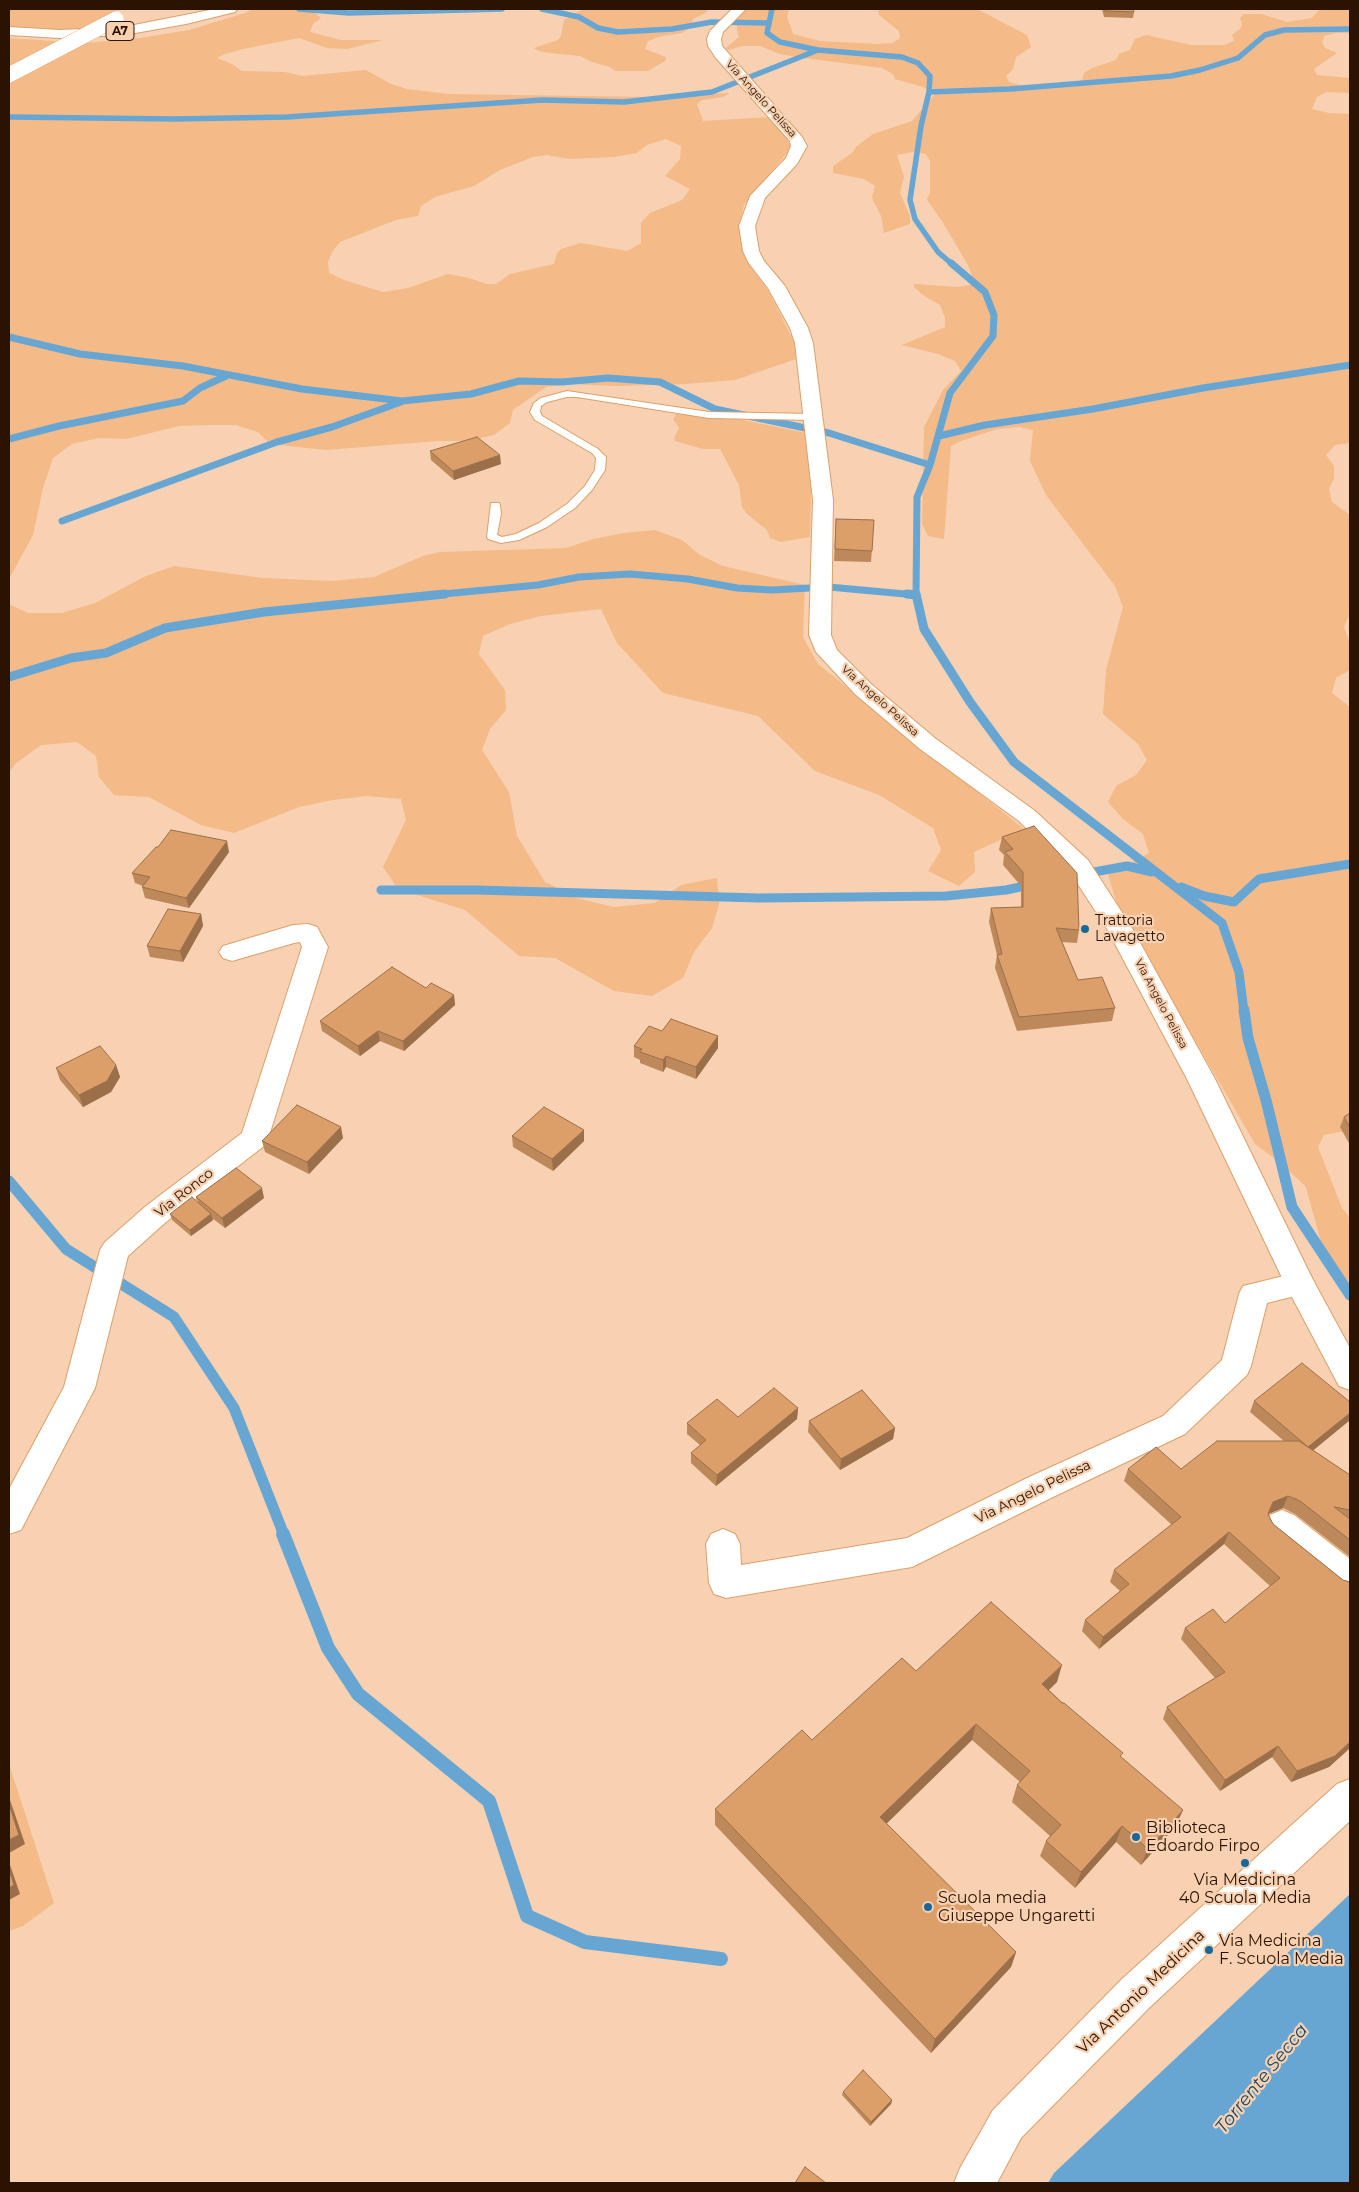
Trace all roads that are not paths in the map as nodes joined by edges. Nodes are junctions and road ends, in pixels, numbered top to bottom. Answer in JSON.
{"nodes":[{"id":1,"x":230,"y":9,"type":"edge"},
{"id":2,"x":739,"y":9,"type":"edge"},
{"id":3,"x":130,"y":12,"type":"dead end"},
{"id":4,"x":9,"y":31,"type":"edge"},
{"id":5,"x":9,"y":75,"type":"edge"},
{"id":6,"x":813,"y":416,"type":"junction"},
{"id":7,"x":495,"y":505,"type":"dead end"},
{"id":8,"x":232,"y":952,"type":"dead end"},
{"id":9,"x":1300,"y":1284,"type":"junction"},
{"id":10,"x":1350,"y":1377,"type":"edge"},
{"id":11,"x":9,"y":1520,"type":"edge"},
{"id":12,"x":1282,"y":1525,"type":"dead end"},
{"id":13,"x":723,"y":1544,"type":"dead end"},
{"id":14,"x":1350,"y":1579,"type":"edge"},
{"id":15,"x":1350,"y":1798,"type":"edge"},
{"id":16,"x":975,"y":2183,"type":"edge"}],
"edges":[{"from":1,"to":4,"type":"main road","number":"A7"},
{"from":2,"to":6,"type":"main road","name":"Via Angelo Pelissa"},
{"from":3,"to":5,"type":"main road","number":"A7","bridge":true},
{"from":6,"to":7,"type":"lane"},
{"from":6,"to":9,"type":"main road","name":"Via Angelo Pelissa"},
{"from":8,"to":11,"type":"main road","name":"Via Ronco"},
{"from":9,"to":10,"type":"main road","name":"Via Angelo Pelissa"},
{"from":9,"to":13,"type":"main road","name":"Via Angelo Pelissa"},
{"from":12,"to":14,"type":"main road"},
{"from":15,"to":16,"type":"main road","name":"Via Antonio Medicina"}]}
